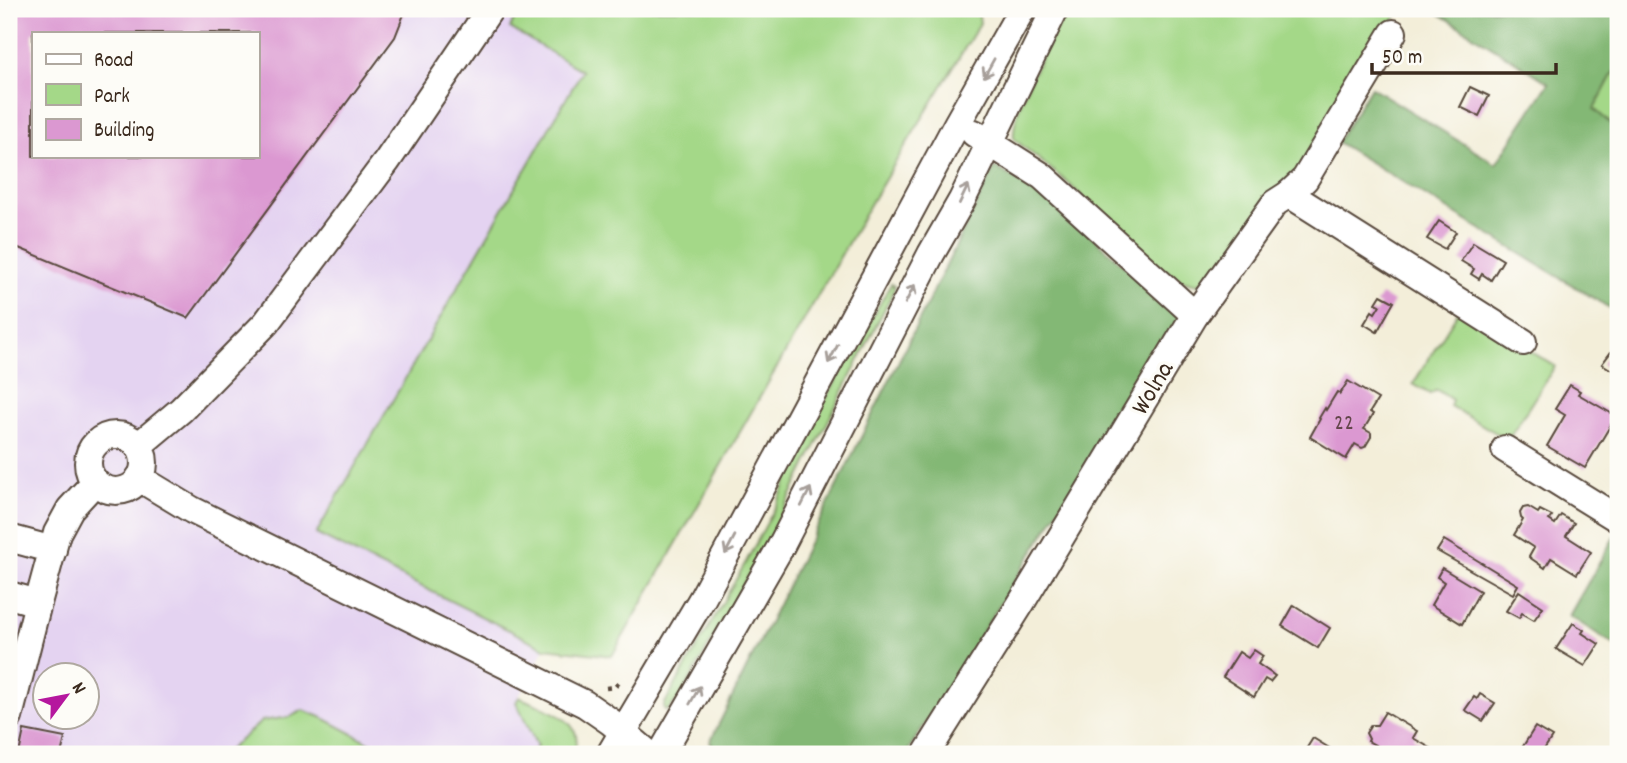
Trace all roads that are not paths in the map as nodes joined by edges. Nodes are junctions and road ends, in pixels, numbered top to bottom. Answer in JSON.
{"nodes":[{"id":1,"x":490,"y":9,"type":"edge"},
{"id":2,"x":1022,"y":9,"type":"edge"},
{"id":3,"x":1055,"y":9,"type":"edge"},
{"id":4,"x":1393,"y":33,"type":"dead end"},
{"id":5,"x":957,"y":124,"type":"junction"},
{"id":6,"x":989,"y":142,"type":"junction"},
{"id":7,"x":1289,"y":194,"type":"junction"},
{"id":8,"x":1195,"y":315,"type":"junction"},
{"id":9,"x":1523,"y":342,"type":"dead end"},
{"id":10,"x":138,"y":446,"type":"junction"},
{"id":11,"x":1505,"y":449,"type":"dead end"},
{"id":12,"x":139,"y":478,"type":"junction"},
{"id":13,"x":95,"y":482,"type":"junction"},
{"id":14,"x":1618,"y":519,"type":"edge"},
{"id":15,"x":9,"y":538,"type":"edge"},
{"id":16,"x":53,"y":550,"type":"junction"},
{"id":17,"x":9,"y":595,"type":"edge"},
{"id":18,"x":38,"y":603,"type":"junction"},
{"id":19,"x":9,"y":717,"type":"edge"},
{"id":20,"x":616,"y":744,"type":"edge"},
{"id":21,"x":649,"y":754,"type":"edge"},
{"id":22,"x":661,"y":754,"type":"edge"},
{"id":23,"x":926,"y":754,"type":"edge"}],
"edges":[{"from":1,"to":10,"type":"street"},
{"from":2,"to":5,"type":"street","one_way":true},
{"from":3,"to":6,"type":"street"},
{"from":4,"to":7,"type":"street","name":"Wolna"},
{"from":5,"to":6,"type":"street"},
{"from":5,"to":20,"type":"street","one_way":true},
{"from":6,"to":8,"type":"street"},
{"from":22,"to":6,"type":"street","one_way":true},
{"from":7,"to":8,"type":"street","name":"Wolna"},
{"from":7,"to":9,"type":"street"},
{"from":8,"to":23,"type":"street","name":"Wolna"},
{"from":10,"to":12,"type":"street"},
{"from":10,"to":13,"type":"street"},
{"from":11,"to":14,"type":"street"},
{"from":12,"to":13,"type":"street"},
{"from":12,"to":20,"type":"street"},
{"from":13,"to":16,"type":"street"},
{"from":15,"to":16,"type":"street"},
{"from":16,"to":18,"type":"street"},
{"from":17,"to":18,"type":"street"},
{"from":18,"to":19,"type":"street"},
{"from":20,"to":21,"type":"street"}]}
